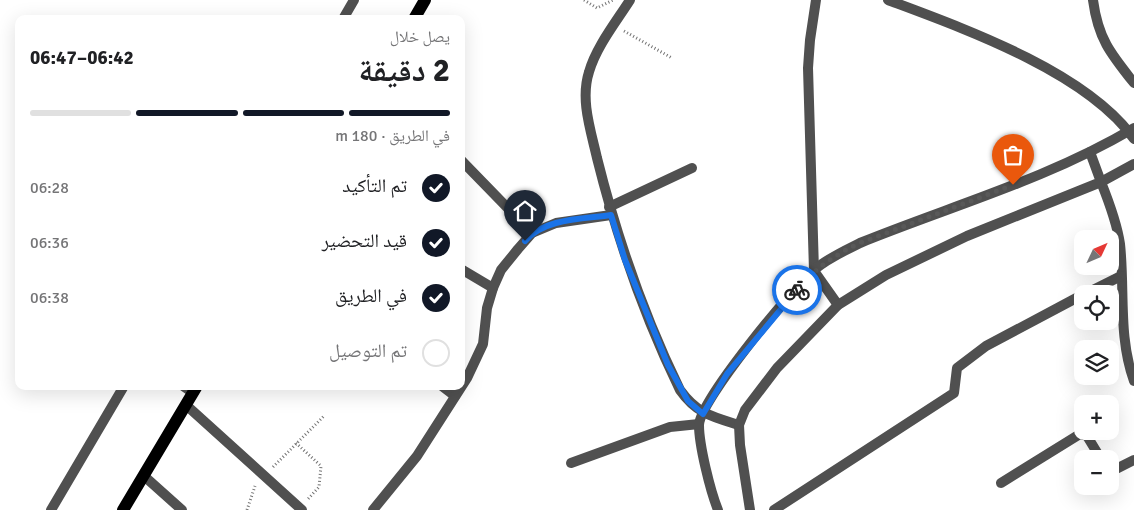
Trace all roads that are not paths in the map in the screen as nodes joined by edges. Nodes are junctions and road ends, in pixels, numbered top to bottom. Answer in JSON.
{"nodes":[{"id":1,"x":354,"y":0,"type":"edge"},
{"id":2,"x":425,"y":0,"type":"edge"},
{"id":3,"x":630,"y":0,"type":"edge"},
{"id":4,"x":816,"y":0,"type":"edge"},
{"id":5,"x":888,"y":0,"type":"edge"},
{"id":6,"x":1093,"y":0,"type":"edge"},
{"id":7,"x":345,"y":15,"type":"edge"},
{"id":8,"x":416,"y":15,"type":"edge"},
{"id":9,"x":1134,"y":82,"type":"edge"},
{"id":10,"x":1132,"y":133,"type":"edge"},
{"id":11,"x":1090,"y":152,"type":"junction"},
{"id":12,"x":465,"y":164,"type":"edge"},
{"id":13,"x":1134,"y":164,"type":"edge"},
{"id":14,"x":692,"y":168,"type":"dead end"},
{"id":15,"x":1101,"y":182,"type":"junction"},
{"id":16,"x":610,"y":211,"type":"junction"},
{"id":17,"x":532,"y":232,"type":"junction"},
{"id":18,"x":814,"y":270,"type":"junction"},
{"id":19,"x":465,"y":271,"type":"edge"},
{"id":20,"x":1121,"y":276,"type":"junction"},
{"id":21,"x":1102,"y":285,"type":"edge"},
{"id":22,"x":493,"y":288,"type":"junction"},
{"id":23,"x":1074,"y":299,"type":"edge"},
{"id":24,"x":838,"y":305,"type":"junction"},
{"id":25,"x":465,"y":381,"type":"edge"},
{"id":26,"x":1134,"y":381,"type":"edge"},
{"id":27,"x":122,"y":390,"type":"edge"},
{"id":28,"x":190,"y":390,"type":"edge"},
{"id":29,"x":447,"y":390,"type":"edge"},
{"id":30,"x":459,"y":390,"type":"edge"},
{"id":31,"x":455,"y":396,"type":"junction"},
{"id":32,"x":186,"y":405,"type":"junction"},
{"id":33,"x":701,"y":418,"type":"junction"},
{"id":34,"x":739,"y":425,"type":"junction"},
{"id":35,"x":1096,"y":450,"type":"edge"},
{"id":36,"x":1134,"y":460,"type":"edge"},
{"id":37,"x":571,"y":463,"type":"dead end"},
{"id":38,"x":1119,"y":468,"type":"edge"},
{"id":39,"x":144,"y":476,"type":"junction"},
{"id":40,"x":1001,"y":483,"type":"dead end"},
{"id":41,"x":300,"y":509,"type":"edge"},
{"id":42,"x":51,"y":510,"type":"edge"},
{"id":43,"x":123,"y":510,"type":"edge"},
{"id":44,"x":182,"y":510,"type":"edge"},
{"id":45,"x":373,"y":510,"type":"edge"},
{"id":46,"x":718,"y":510,"type":"edge"},
{"id":47,"x":750,"y":510,"type":"edge"},
{"id":48,"x":774,"y":510,"type":"edge"}],
"edges":[{"from":1,"to":7,"type":"street"},
{"from":2,"to":8,"type":"main road"},
{"from":3,"to":16,"type":"street"},
{"from":4,"to":18,"type":"street"},
{"from":5,"to":10,"type":"street"},
{"from":6,"to":9,"type":"street"},
{"from":10,"to":11,"type":"street"},
{"from":11,"to":15,"type":"street"},
{"from":11,"to":18,"type":"street"},
{"from":12,"to":17,"type":"street"},
{"from":13,"to":15,"type":"street"},
{"from":14,"to":16,"type":"street"},
{"from":15,"to":20,"type":"street"},
{"from":15,"to":24,"type":"street"},
{"from":16,"to":17,"type":"street"},
{"from":16,"to":33,"type":"street"},
{"from":17,"to":22,"type":"street"},
{"from":18,"to":24,"type":"street"},
{"from":18,"to":33,"type":"street"},
{"from":19,"to":22,"type":"street"},
{"from":20,"to":21,"type":"street"},
{"from":20,"to":26,"type":"street"},
{"from":22,"to":25,"type":"street"},
{"from":23,"to":48,"type":"street"},
{"from":24,"to":34,"type":"street"},
{"from":27,"to":42,"type":"street"},
{"from":28,"to":32,"type":"main road"},
{"from":29,"to":31,"type":"street"},
{"from":30,"to":31,"type":"street"},
{"from":31,"to":45,"type":"street"},
{"from":32,"to":39,"type":"main road"},
{"from":32,"to":41,"type":"street"},
{"from":33,"to":34,"type":"street"},
{"from":33,"to":37,"type":"street"},
{"from":33,"to":46,"type":"street"},
{"from":34,"to":47,"type":"street"},
{"from":35,"to":40,"type":"street"},
{"from":36,"to":38,"type":"street"},
{"from":39,"to":43,"type":"main road"},
{"from":39,"to":44,"type":"street"}]}
